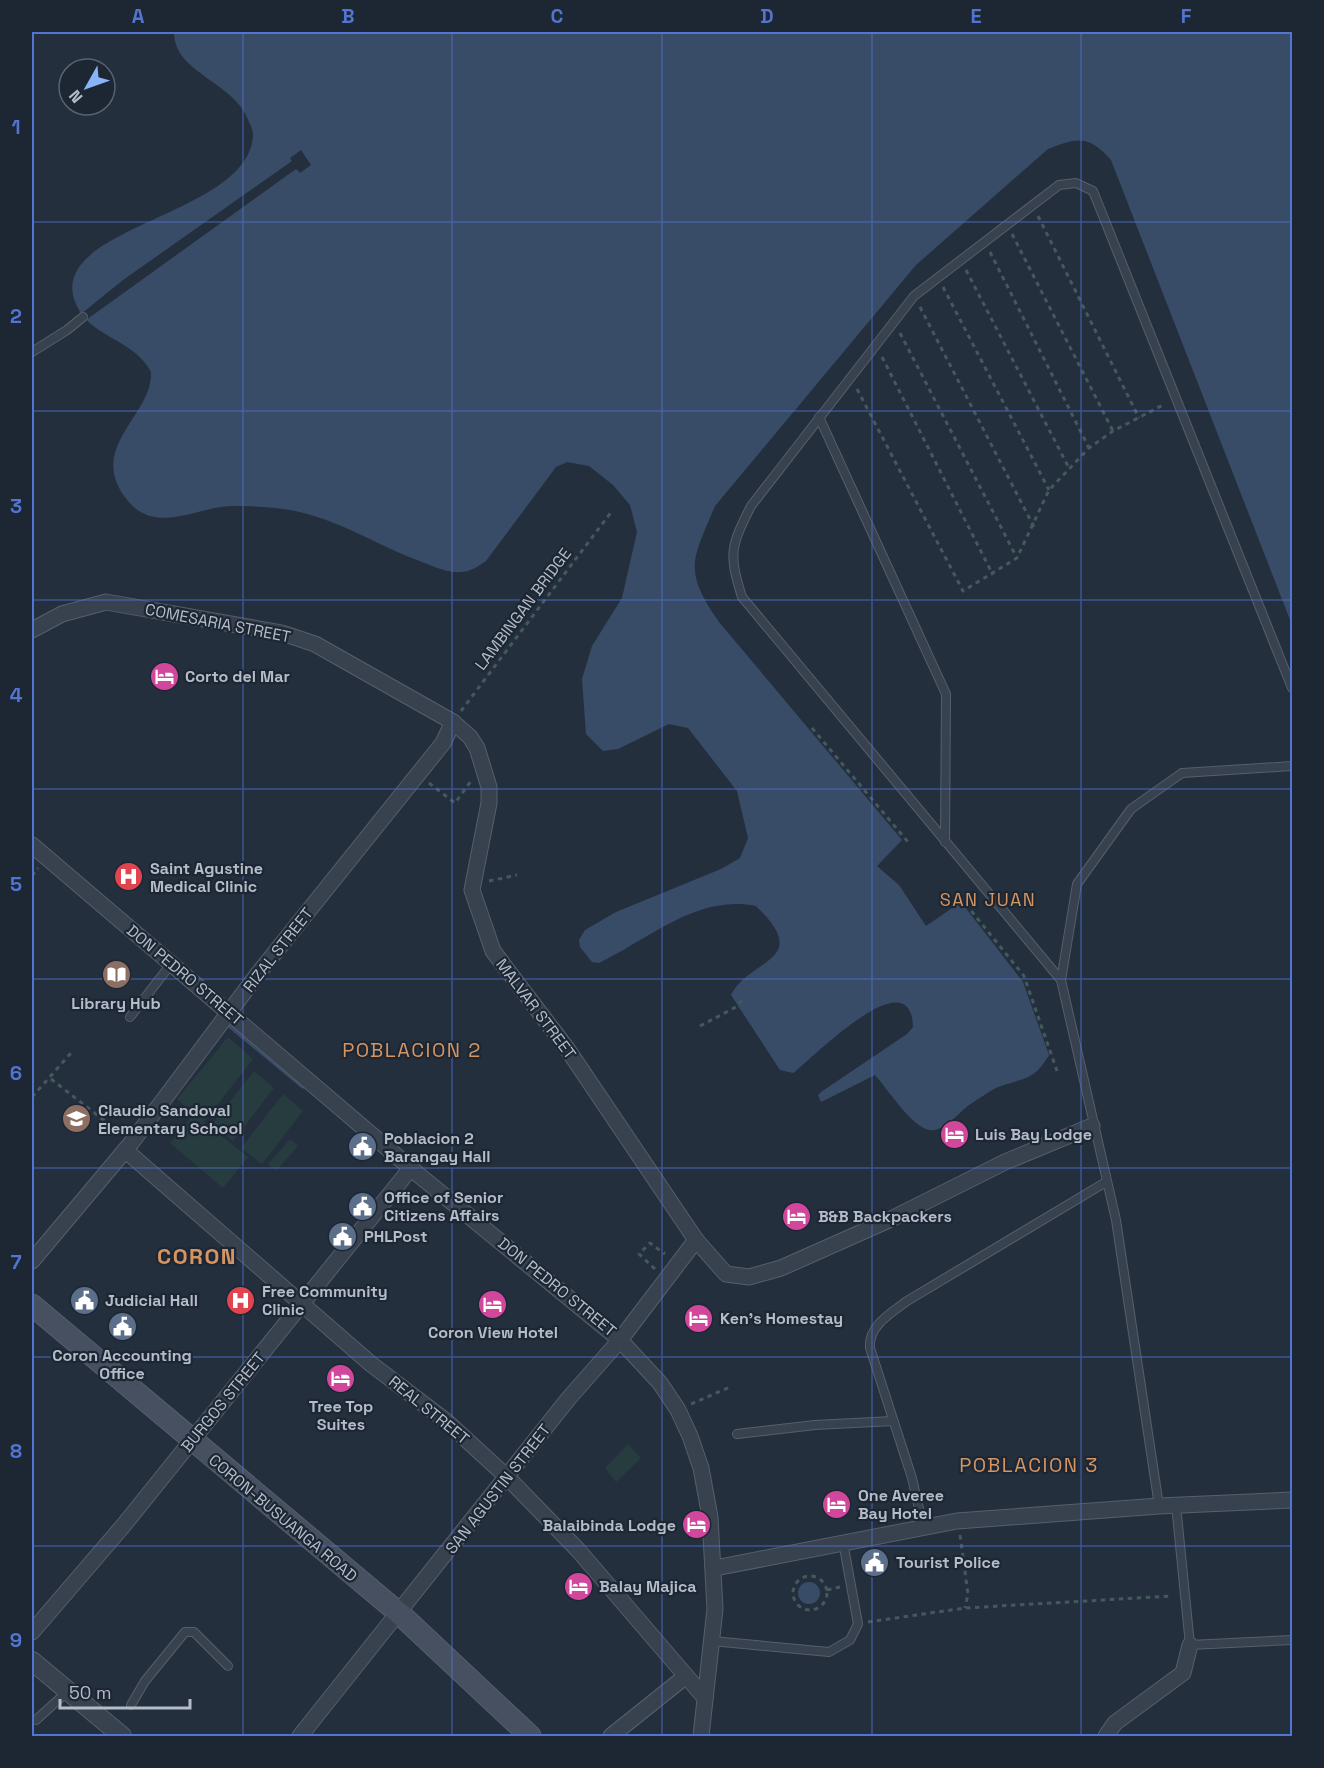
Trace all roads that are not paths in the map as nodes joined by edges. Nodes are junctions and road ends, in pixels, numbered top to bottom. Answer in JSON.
{"nodes":[{"id":1,"x":83,"y":317,"type":"dead end"},
{"id":2,"x":32,"y":352,"type":"edge"},
{"id":3,"x":819,"y":417,"type":"junction"},
{"id":4,"x":32,"y":630,"type":"edge"},
{"id":5,"x":1293,"y":688,"type":"edge"},
{"id":6,"x":453,"y":722,"type":"junction"},
{"id":7,"x":1293,"y":766,"type":"edge"},
{"id":8,"x":945,"y":842,"type":"junction"},
{"id":9,"x":32,"y":845,"type":"edge"},
{"id":10,"x":171,"y":964,"type":"junction"},
{"id":11,"x":1060,"y":980,"type":"junction"},
{"id":12,"x":230,"y":1013,"type":"junction"},
{"id":13,"x":130,"y":1017,"type":"dead end"},
{"id":14,"x":1092,"y":1126,"type":"junction"},
{"id":15,"x":129,"y":1146,"type":"junction"},
{"id":16,"x":411,"y":1168,"type":"junction"},
{"id":17,"x":1106,"y":1182,"type":"junction"},
{"id":18,"x":696,"y":1240,"type":"junction"},
{"id":19,"x":32,"y":1261,"type":"edge"},
{"id":20,"x":32,"y":1305,"type":"edge"},
{"id":21,"x":301,"y":1305,"type":"junction"},
{"id":22,"x":620,"y":1340,"type":"junction"},
{"id":23,"x":893,"y":1421,"type":"junction"},
{"id":24,"x":737,"y":1434,"type":"dead end"},
{"id":25,"x":191,"y":1442,"type":"junction"},
{"id":26,"x":507,"y":1477,"type":"junction"},
{"id":27,"x":1293,"y":1500,"type":"edge"},
{"id":28,"x":1176,"y":1505,"type":"junction"},
{"id":29,"x":1159,"y":1506,"type":"junction"},
{"id":30,"x":923,"y":1526,"type":"junction"},
{"id":31,"x":843,"y":1542,"type":"junction"},
{"id":32,"x":715,"y":1568,"type":"junction"},
{"id":33,"x":400,"y":1614,"type":"junction"},
{"id":34,"x":32,"y":1632,"type":"edge"},
{"id":35,"x":1293,"y":1640,"type":"edge"},
{"id":36,"x":712,"y":1641,"type":"junction"},
{"id":37,"x":1190,"y":1645,"type":"junction"},
{"id":38,"x":32,"y":1661,"type":"edge"},
{"id":39,"x":228,"y":1666,"type":"dead end"},
{"id":40,"x":686,"y":1676,"type":"junction"},
{"id":41,"x":68,"y":1691,"type":"junction"},
{"id":42,"x":705,"y":1698,"type":"junction"},
{"id":43,"x":130,"y":1705,"type":"dead end"},
{"id":44,"x":36,"y":1720,"type":"dead end"},
{"id":45,"x":122,"y":1737,"type":"edge"},
{"id":46,"x":300,"y":1737,"type":"edge"},
{"id":47,"x":530,"y":1737,"type":"edge"},
{"id":48,"x":611,"y":1737,"type":"edge"},
{"id":49,"x":701,"y":1737,"type":"edge"},
{"id":50,"x":1106,"y":1737,"type":"edge"}],
"edges":[{"from":1,"to":2,"type":"lane"},
{"from":3,"to":5,"type":"lane"},
{"from":3,"to":8,"type":"lane"},
{"from":3,"to":8,"type":"lane"},
{"from":4,"to":6,"type":"street","name":"COMESARIA STREET"},
{"from":6,"to":12,"type":"street","name":"RIZAL STREET"},
{"from":6,"to":18,"type":"street","name":"MALVAR STREET"},
{"from":7,"to":11,"type":"lane"},
{"from":8,"to":11,"type":"lane"},
{"from":9,"to":10,"type":"street","name":"DON PEDRO STREET"},
{"from":10,"to":12,"type":"street","name":"DON PEDRO STREET"},
{"from":10,"to":13,"type":"lane"},
{"from":11,"to":14,"type":"lane"},
{"from":12,"to":15,"type":"street","name":"RIZAL STREET"},
{"from":12,"to":16,"type":"street","name":"DON PEDRO STREET"},
{"from":14,"to":17,"type":"lane"},
{"from":14,"to":18,"type":"street","name":"MALVAR STREET"},
{"from":15,"to":19,"type":"street","name":"RIZAL STREET"},
{"from":15,"to":21,"type":"street","name":"REAL STREET"},
{"from":16,"to":21,"type":"street","name":"BURGOS STREET"},
{"from":16,"to":22,"type":"street","name":"DON PEDRO STREET"},
{"from":17,"to":23,"type":"lane"},
{"from":17,"to":29,"type":"lane"},
{"from":18,"to":22,"type":"street","name":"SAN AGUSTIN STREET"},
{"from":20,"to":25,"type":"main road","name":"CORON-BUSUANGA ROAD"},
{"from":21,"to":25,"type":"street","name":"BURGOS STREET"},
{"from":21,"to":26,"type":"street","name":"REAL STREET"},
{"from":22,"to":26,"type":"street","name":"SAN AGUSTIN STREET"},
{"from":22,"to":32,"type":"street","name":"DON PEDRO STREET"},
{"from":23,"to":24,"type":"lane"},
{"from":23,"to":30,"type":"lane"},
{"from":25,"to":33,"type":"main road","name":"CORON-BUSUANGA ROAD"},
{"from":25,"to":34,"type":"street","name":"BURGOS STREET"},
{"from":26,"to":33,"type":"street","name":"SAN AGUSTIN STREET"},
{"from":26,"to":40,"type":"street","name":"REAL STREET"},
{"from":27,"to":28,"type":"street"},
{"from":28,"to":29,"type":"street"},
{"from":28,"to":37,"type":"lane"},
{"from":29,"to":30,"type":"street"},
{"from":30,"to":31,"type":"street"},
{"from":31,"to":32,"type":"street"},
{"from":31,"to":36,"type":"lane"},
{"from":32,"to":36,"type":"street","name":"DON PEDRO STREET"},
{"from":33,"to":46,"type":"street","name":"SAN AGUSTIN STREET"},
{"from":33,"to":47,"type":"main road","name":"CORON-BUSUANGA ROAD"},
{"from":35,"to":37,"type":"lane"},
{"from":36,"to":42,"type":"street","name":"DON PEDRO STREET"},
{"from":37,"to":50,"type":"street"},
{"from":38,"to":41,"type":"street"},
{"from":39,"to":43,"type":"lane"},
{"from":40,"to":42,"type":"street","name":"REAL STREET"},
{"from":40,"to":48,"type":"street"},
{"from":41,"to":44,"type":"lane"},
{"from":41,"to":45,"type":"street"},
{"from":42,"to":49,"type":"street","name":"DON PEDRO STREET"}]}
